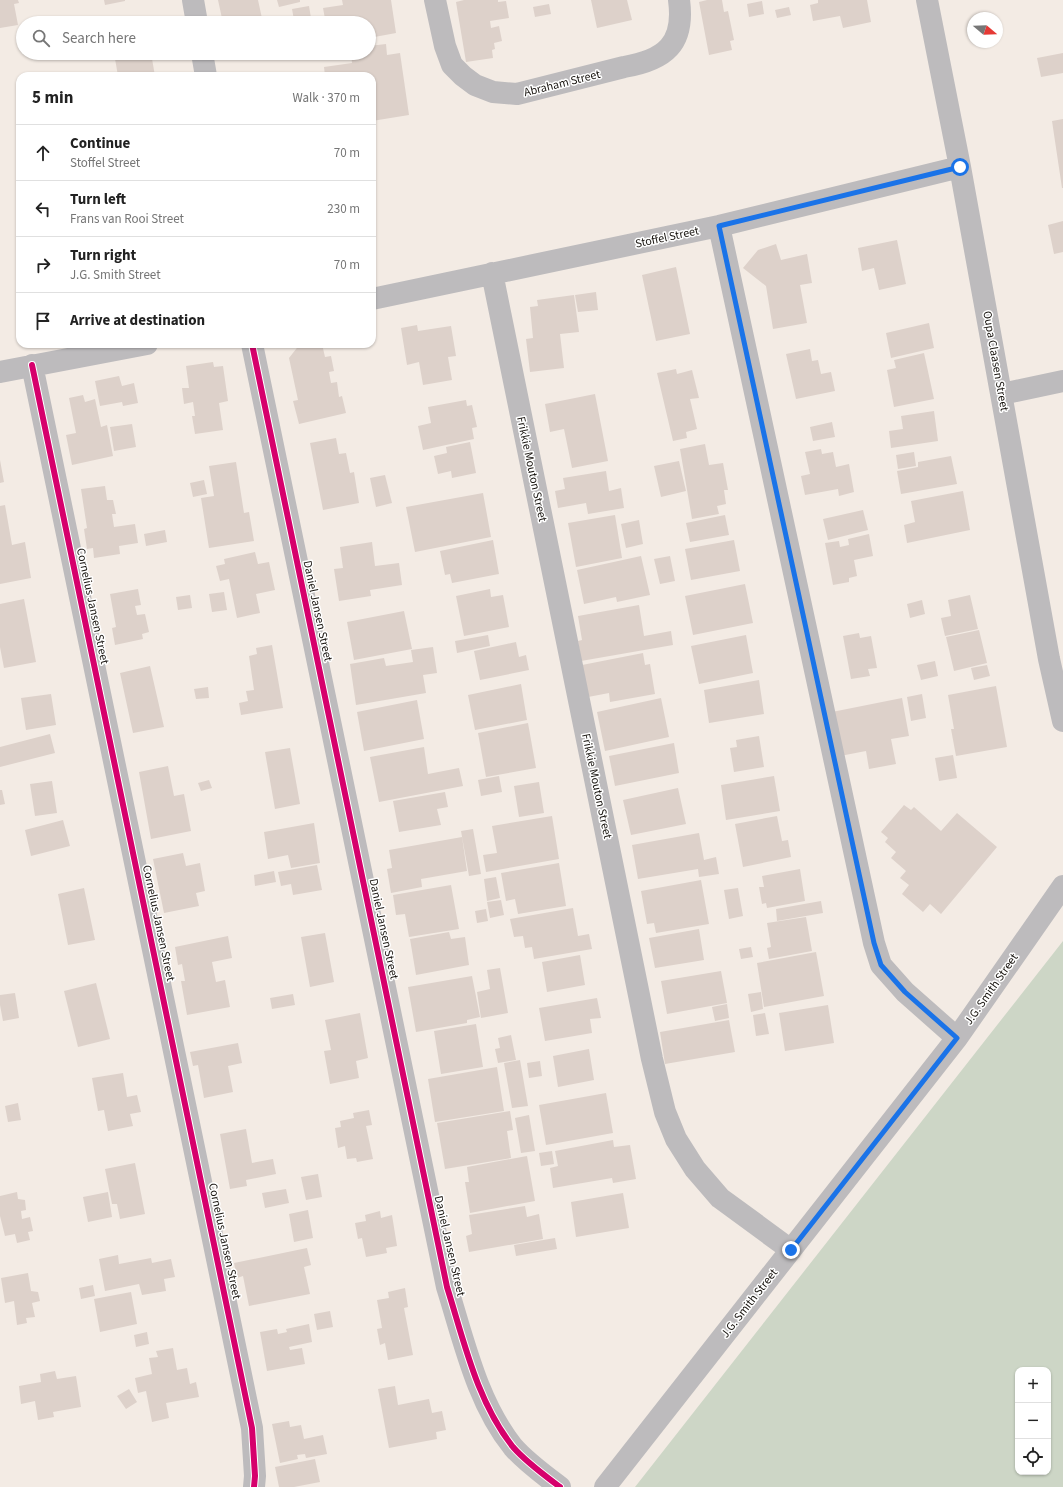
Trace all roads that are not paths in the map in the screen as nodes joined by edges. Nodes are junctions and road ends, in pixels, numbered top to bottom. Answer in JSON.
{"nodes":[{"id":1,"x":193,"y":0,"type":"edge"},
{"id":2,"x":435,"y":0,"type":"edge"},
{"id":3,"x":680,"y":0,"type":"edge"},
{"id":4,"x":927,"y":0,"type":"edge"},
{"id":5,"x":196,"y":16,"type":"edge"},
{"id":6,"x":203,"y":60,"type":"edge"},
{"id":7,"x":205,"y":72,"type":"edge"},
{"id":8,"x":960,"y":167,"type":"junction"},
{"id":9,"x":719,"y":226,"type":"junction"},
{"id":10,"x":492,"y":273,"type":"junction"},
{"id":11,"x":376,"y":298,"type":"edge"},
{"id":12,"x":126,"y":348,"type":"edge"},
{"id":13,"x":253,"y":348,"type":"edge"},
{"id":14,"x":32,"y":365,"type":"junction"},
{"id":15,"x":0,"y":372,"type":"edge"},
{"id":16,"x":1063,"y":381,"type":"edge"},
{"id":17,"x":1002,"y":394,"type":"junction"},
{"id":18,"x":1063,"y":721,"type":"edge"},
{"id":19,"x":1063,"y":886,"type":"edge"},
{"id":20,"x":957,"y":1038,"type":"junction"},
{"id":21,"x":791,"y":1250,"type":"junction"},
{"id":22,"x":254,"y":1487,"type":"edge"},
{"id":23,"x":560,"y":1487,"type":"edge"},
{"id":24,"x":605,"y":1487,"type":"edge"}],
"edges":[{"from":1,"to":5,"type":"street"},
{"from":2,"to":3,"type":"street","name":"Abraham Street"},
{"from":4,"to":8,"type":"street","name":"Oupa Claasen Street"},
{"from":6,"to":7,"type":"street"},
{"from":8,"to":9,"type":"street","name":"Stoffel Street"},
{"from":8,"to":17,"type":"street","name":"Oupa Claasen Street"},
{"from":9,"to":10,"type":"street","name":"Stoffel Street"},
{"from":9,"to":20,"type":"street"},
{"from":10,"to":11,"type":"street","name":"Stoffel Street"},
{"from":10,"to":21,"type":"street","name":"Frikkie Mouton Street"},
{"from":12,"to":14,"type":"street"},
{"from":13,"to":23,"type":"street","name":"Daniel Jansen Street"},
{"from":14,"to":15,"type":"street"},
{"from":14,"to":22,"type":"street","name":"Cornelius Jansen Street"},
{"from":16,"to":17,"type":"street"},
{"from":17,"to":18,"type":"street","name":"Oupa Claasen Street"},
{"from":19,"to":20,"type":"street","name":"J.G. Smith Street"},
{"from":20,"to":21,"type":"street","name":"J.G. Smith Street"},
{"from":21,"to":24,"type":"street","name":"J.G. Smith Street"}]}
